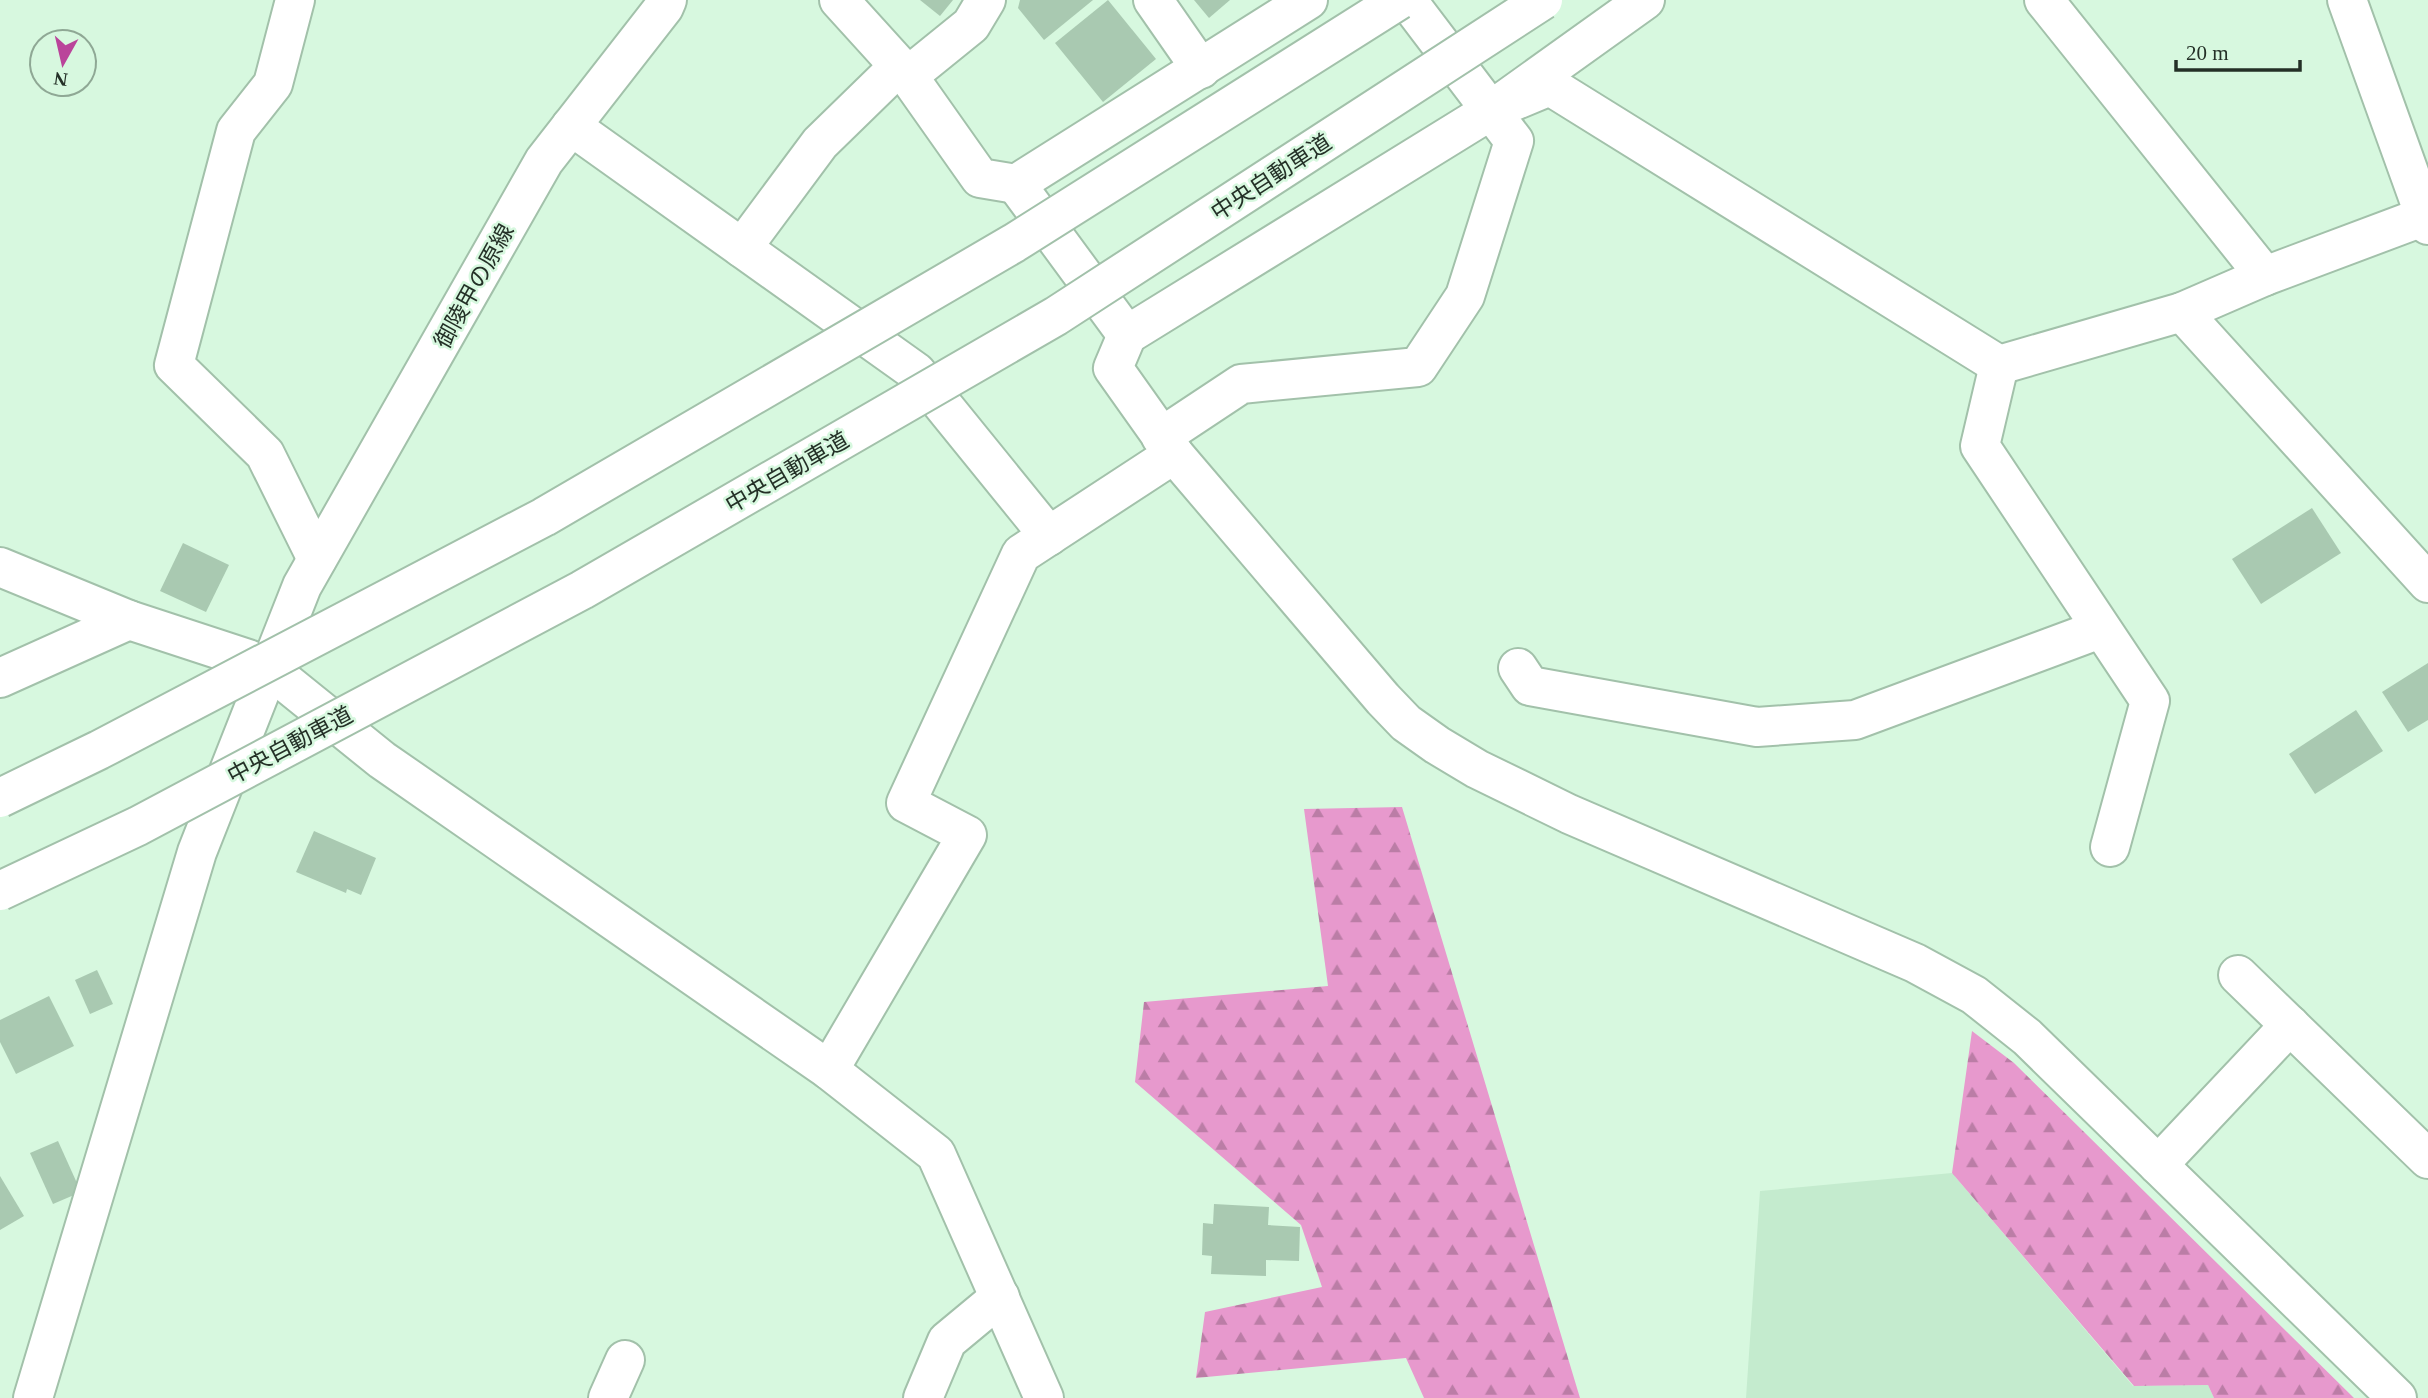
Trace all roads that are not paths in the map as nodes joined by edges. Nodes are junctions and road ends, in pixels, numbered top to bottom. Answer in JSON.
{"nodes":[{"id":1,"x":295,"y":0,"type":"edge"},
{"id":2,"x":667,"y":0,"type":"edge"},
{"id":3,"x":839,"y":0,"type":"edge"},
{"id":4,"x":986,"y":0,"type":"edge"},
{"id":5,"x":1153,"y":0,"type":"edge"},
{"id":6,"x":1308,"y":0,"type":"edge"},
{"id":7,"x":1399,"y":0,"type":"edge"},
{"id":8,"x":1407,"y":0,"type":"edge"},
{"id":9,"x":1543,"y":0,"type":"edge"},
{"id":10,"x":1645,"y":0,"type":"edge"},
{"id":11,"x":2043,"y":0,"type":"edge"},
{"id":12,"x":2347,"y":0,"type":"edge"},
{"id":13,"x":1201,"y":69,"type":"junction"},
{"id":14,"x":903,"y":71,"type":"junction"},
{"id":15,"x":1490,"y":111,"type":"junction"},
{"id":16,"x":571,"y":126,"type":"junction"},
{"id":17,"x":1016,"y":184,"type":"junction"},
{"id":18,"x":2426,"y":220,"type":"edge"},
{"id":19,"x":742,"y":248,"type":"junction"},
{"id":20,"x":2265,"y":276,"type":"junction"},
{"id":21,"x":2182,"y":312,"type":"junction"},
{"id":22,"x":1126,"y":335,"type":"junction"},
{"id":23,"x":1999,"y":365,"type":"junction"},
{"id":24,"x":1168,"y":446,"type":"junction"},
{"id":25,"x":1049,"y":536,"type":"junction"},
{"id":26,"x":0,"y":567,"type":"edge"},
{"id":27,"x":309,"y":572,"type":"junction"},
{"id":28,"x":2428,"y":583,"type":"edge"},
{"id":29,"x":130,"y":620,"type":"junction"},
{"id":30,"x":2100,"y":629,"type":"junction"},
{"id":31,"x":268,"y":668,"type":"junction"},
{"id":32,"x":1518,"y":668,"type":"dead end"},
{"id":33,"x":0,"y":678,"type":"edge"},
{"id":34,"x":0,"y":798,"type":"edge"},
{"id":35,"x":2110,"y":847,"type":"dead end"},
{"id":36,"x":0,"y":891,"type":"edge"},
{"id":37,"x":2238,"y":975,"type":"dead end"},
{"id":38,"x":2290,"y":1025,"type":"junction"},
{"id":39,"x":829,"y":1070,"type":"junction"},
{"id":40,"x":2428,"y":1159,"type":"edge"},
{"id":41,"x":2158,"y":1165,"type":"junction"},
{"id":42,"x":1000,"y":1297,"type":"junction"},
{"id":43,"x":625,"y":1360,"type":"dead end"},
{"id":44,"x":33,"y":1398,"type":"edge"},
{"id":45,"x":608,"y":1398,"type":"edge"},
{"id":46,"x":923,"y":1398,"type":"edge"},
{"id":47,"x":1044,"y":1398,"type":"edge"},
{"id":48,"x":2397,"y":1398,"type":"edge"}],
"edges":[{"from":1,"to":27,"type":"main road"},
{"from":2,"to":16,"type":"main road","name":"御陵甲の原線"},
{"from":3,"to":14,"type":"main road"},
{"from":4,"to":14,"type":"main road"},
{"from":5,"to":13,"type":"main road"},
{"from":6,"to":13,"type":"main road"},
{"from":7,"to":34,"type":"main road","bridge":true},
{"from":8,"to":15,"type":"main road"},
{"from":9,"to":36,"type":"main road","name":"中央自動車道","bridge":true},
{"from":10,"to":15,"type":"main road"},
{"from":11,"to":20,"type":"main road"},
{"from":12,"to":18,"type":"main road"},
{"from":13,"to":17,"type":"main road"},
{"from":14,"to":17,"type":"main road"},
{"from":14,"to":19,"type":"main road"},
{"from":15,"to":22,"type":"main road"},
{"from":15,"to":23,"type":"main road"},
{"from":15,"to":24,"type":"main road"},
{"from":16,"to":19,"type":"main road"},
{"from":16,"to":27,"type":"main road","name":"御陵甲の原線"},
{"from":17,"to":22,"type":"main road"},
{"from":18,"to":20,"type":"main road"},
{"from":19,"to":25,"type":"main road"},
{"from":20,"to":21,"type":"main road"},
{"from":21,"to":23,"type":"main road"},
{"from":21,"to":28,"type":"main road"},
{"from":22,"to":24,"type":"main road"},
{"from":23,"to":30,"type":"main road"},
{"from":24,"to":25,"type":"main road"},
{"from":24,"to":41,"type":"main road"},
{"from":25,"to":39,"type":"main road"},
{"from":26,"to":29,"type":"main road"},
{"from":27,"to":31,"type":"main road","name":"御陵甲の原線"},
{"from":29,"to":31,"type":"main road"},
{"from":29,"to":33,"type":"main road"},
{"from":30,"to":32,"type":"main road"},
{"from":30,"to":35,"type":"main road"},
{"from":31,"to":39,"type":"main road"},
{"from":31,"to":44,"type":"main road","name":"御陵甲の原線"},
{"from":37,"to":38,"type":"main road"},
{"from":38,"to":40,"type":"main road"},
{"from":38,"to":41,"type":"main road"},
{"from":39,"to":42,"type":"main road"},
{"from":41,"to":48,"type":"main road"},
{"from":42,"to":46,"type":"main road"},
{"from":42,"to":47,"type":"main road"},
{"from":43,"to":45,"type":"main road"}]}
